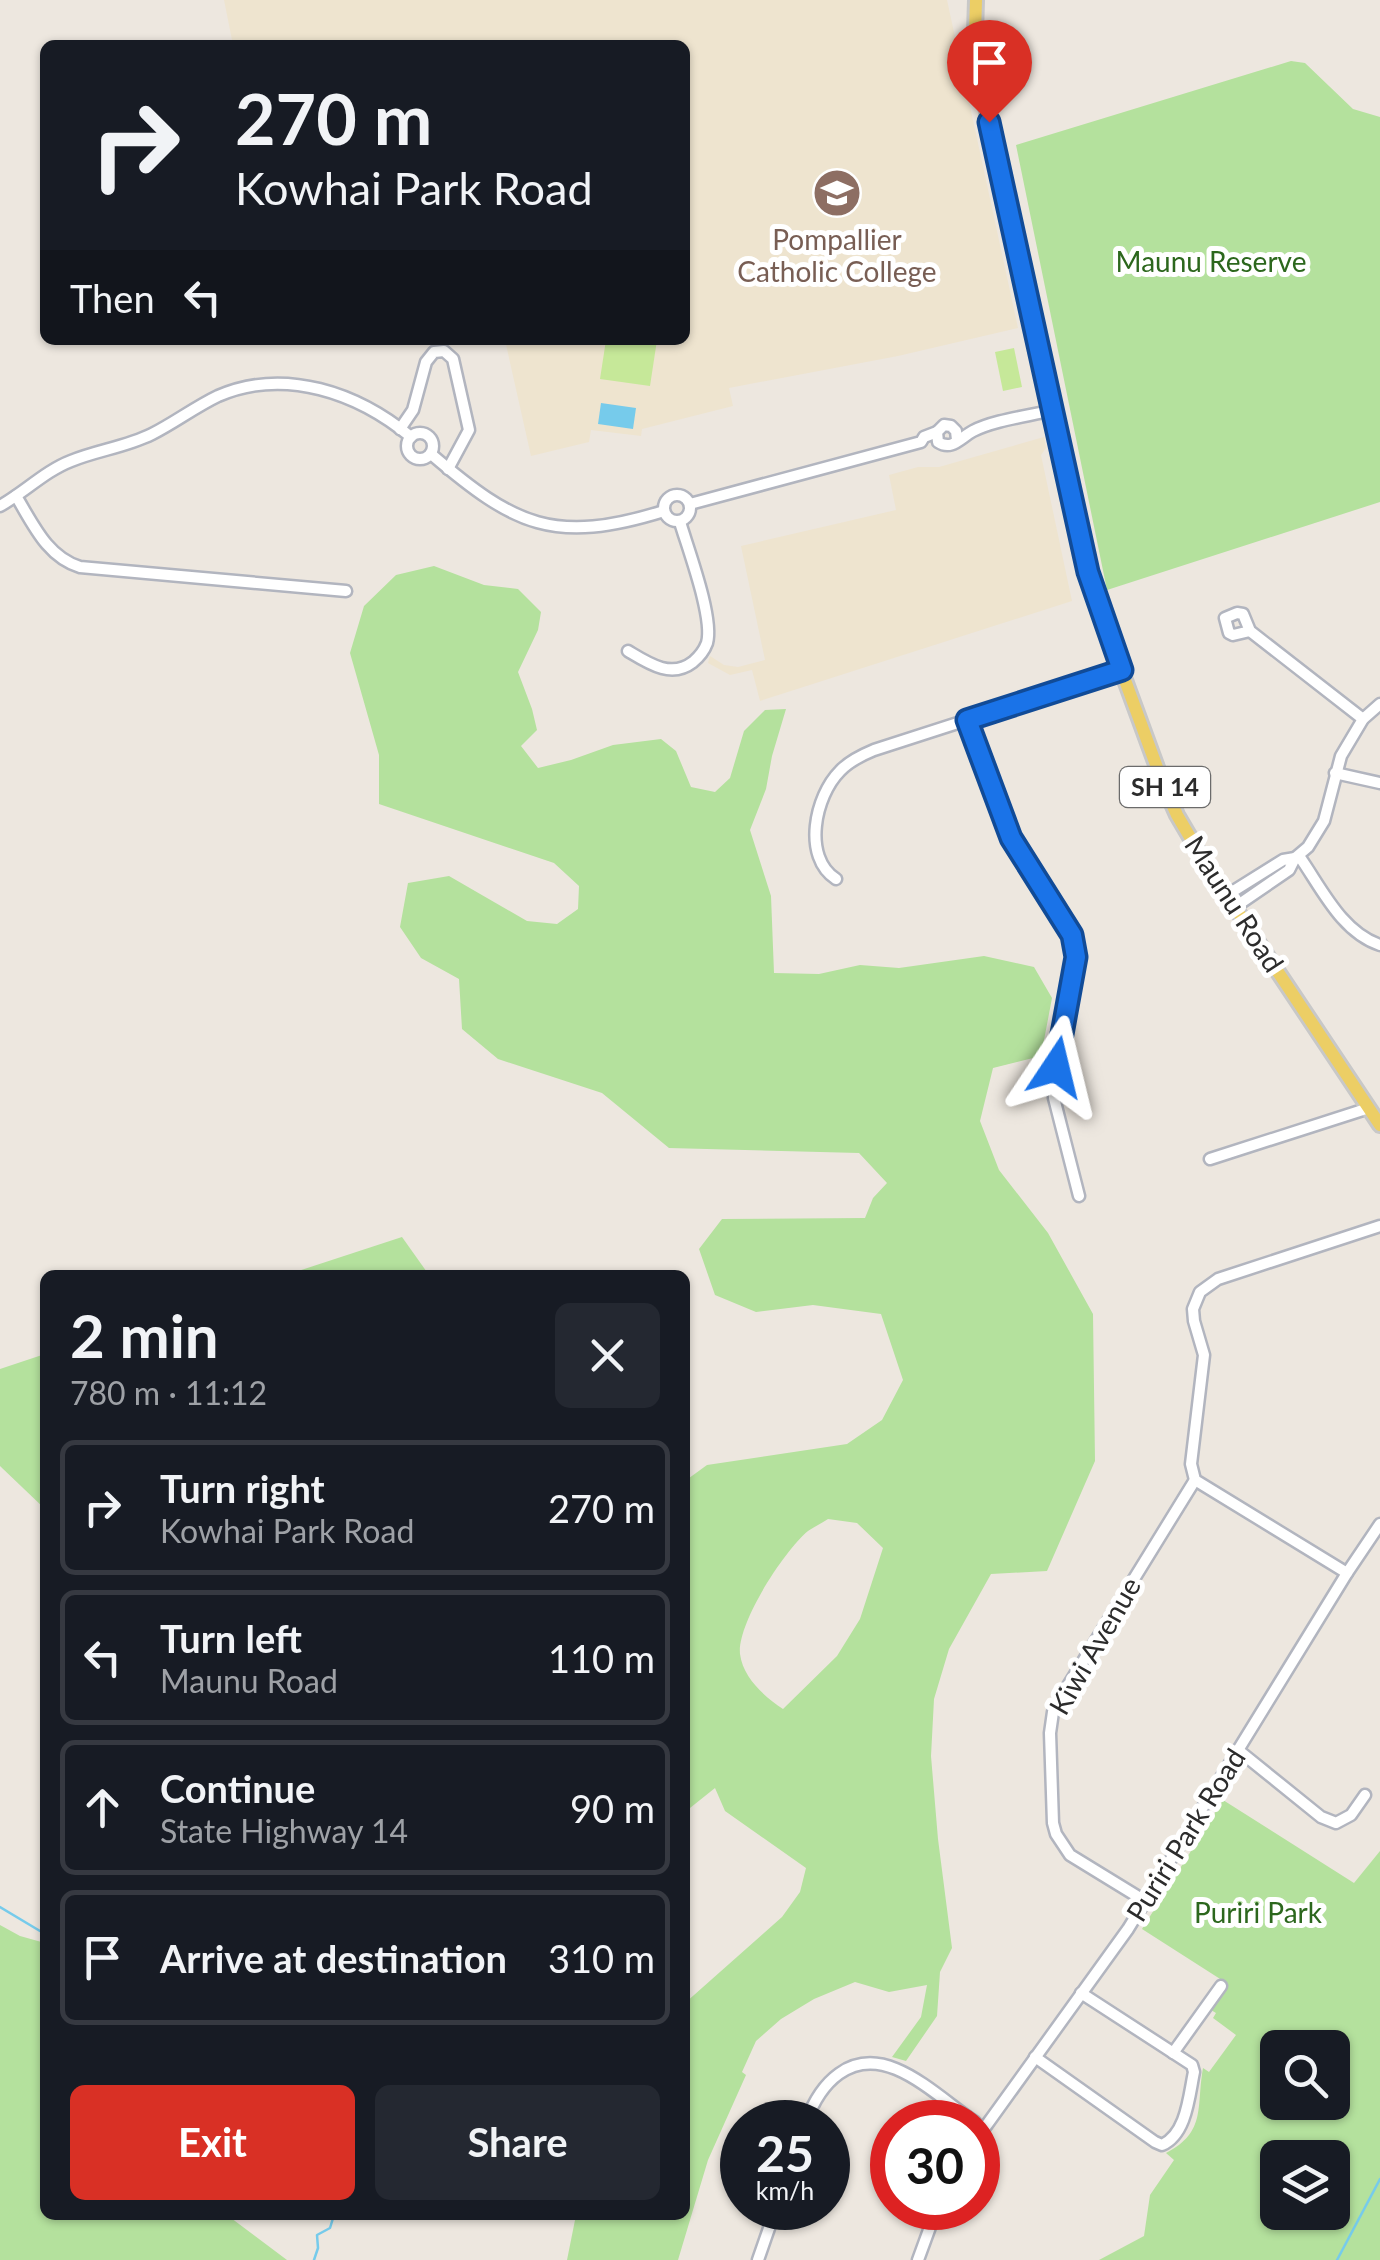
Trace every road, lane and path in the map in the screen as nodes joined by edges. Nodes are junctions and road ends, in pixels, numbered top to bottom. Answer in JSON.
{"nodes":[{"id":1,"x":976,"y":0,"type":"edge"},
{"id":2,"x":1053,"y":410,"type":"junction"},
{"id":3,"x":400,"y":429,"type":"junction"},
{"id":4,"x":955,"y":434,"type":"junction"},
{"id":5,"x":411,"y":437,"type":"junction"},
{"id":6,"x":938,"y":438,"type":"junction"},
{"id":7,"x":431,"y":454,"type":"junction"},
{"id":8,"x":448,"y":469,"type":"junction"},
{"id":9,"x":16,"y":496,"type":"junction"},
{"id":10,"x":690,"y":504,"type":"junction"},
{"id":11,"x":0,"y":506,"type":"edge"},
{"id":12,"x":664,"y":512,"type":"junction"},
{"id":13,"x":680,"y":522,"type":"junction"},
{"id":14,"x":346,"y":591,"type":"dead end"},
{"id":15,"x":1250,"y":630,"type":"dead end"},
{"id":16,"x":628,"y":652,"type":"dead end"},
{"id":17,"x":1122,"y":670,"type":"junction"},
{"id":18,"x":1380,"y":704,"type":"edge"},
{"id":19,"x":1363,"y":719,"type":"junction"},
{"id":20,"x":967,"y":720,"type":"junction"},
{"id":21,"x":1335,"y":773,"type":"junction"},
{"id":22,"x":1380,"y":783,"type":"edge"},
{"id":23,"x":1297,"y":857,"type":"junction"},
{"id":24,"x":836,"y":879,"type":"dead end"},
{"id":25,"x":1231,"y":901,"type":"junction"},
{"id":26,"x":1380,"y":945,"type":"edge"},
{"id":27,"x":1369,"y":1108,"type":"junction"},
{"id":28,"x":1380,"y":1125,"type":"edge"},
{"id":29,"x":1210,"y":1159,"type":"dead end"},
{"id":30,"x":1079,"y":1196,"type":"dead end"},
{"id":31,"x":1380,"y":1226,"type":"edge"},
{"id":32,"x":1196,"y":1480,"type":"junction"},
{"id":33,"x":1380,"y":1524,"type":"edge"},
{"id":34,"x":1347,"y":1573,"type":"junction"},
{"id":35,"x":1238,"y":1750,"type":"junction"},
{"id":36,"x":1366,"y":1794,"type":"dead end"},
{"id":37,"x":1145,"y":1901,"type":"junction"},
{"id":38,"x":1221,"y":1986,"type":"dead end"},
{"id":39,"x":1081,"y":1994,"type":"junction"},
{"id":40,"x":1173,"y":2053,"type":"junction"},
{"id":41,"x":1035,"y":2057,"type":"junction"},
{"id":42,"x":816,"y":2100,"type":"edge"},
{"id":43,"x":941,"y":2100,"type":"edge"},
{"id":44,"x":1000,"y":2101,"type":"edge"},
{"id":45,"x":768,"y":2230,"type":"edge"},
{"id":46,"x":929,"y":2230,"type":"edge"},
{"id":47,"x":758,"y":2260,"type":"edge"},
{"id":48,"x":918,"y":2260,"type":"edge"}],
"edges":[{"from":1,"to":2,"type":"main road","number":"SH 14"},
{"from":2,"to":4,"type":"street"},
{"from":2,"to":17,"type":"main road","name":"Maunu Road","number":"SH 14"},
{"from":3,"to":5,"type":"street"},
{"from":3,"to":8,"type":"street"},
{"from":3,"to":9,"type":"street"},
{"from":4,"to":6,"type":"street"},
{"from":4,"to":6,"type":"street"},
{"from":5,"to":7,"type":"street"},
{"from":5,"to":7,"type":"street"},
{"from":6,"to":10,"type":"street"},
{"from":7,"to":8,"type":"street"},
{"from":8,"to":12,"type":"street"},
{"from":9,"to":11,"type":"street"},
{"from":9,"to":14,"type":"street"},
{"from":10,"to":12,"type":"street"},
{"from":10,"to":13,"type":"street"},
{"from":12,"to":13,"type":"street"},
{"from":13,"to":16,"type":"street"},
{"from":15,"to":19,"type":"street"},
{"from":17,"to":20,"type":"street"},
{"from":17,"to":25,"type":"main road","name":"Maunu Road","number":"SH 14"},
{"from":18,"to":19,"type":"street"},
{"from":19,"to":21,"type":"street"},
{"from":20,"to":24,"type":"street"},
{"from":20,"to":30,"type":"street"},
{"from":21,"to":22,"type":"street"},
{"from":21,"to":23,"type":"street"},
{"from":23,"to":25,"type":"street"},
{"from":23,"to":26,"type":"street"},
{"from":25,"to":27,"type":"main road","name":"Maunu Road","number":"SH 14"},
{"from":27,"to":28,"type":"main road","name":"Maunu Road","number":"SH 14"},
{"from":27,"to":29,"type":"street"},
{"from":31,"to":32,"type":"street"},
{"from":32,"to":34,"type":"street"},
{"from":32,"to":37,"type":"street","name":"Kiwi Avenue"},
{"from":33,"to":34,"type":"street","name":"Puriri Park Road"},
{"from":34,"to":35,"type":"street","name":"Puriri Park Road"},
{"from":35,"to":36,"type":"street"},
{"from":35,"to":37,"type":"street","name":"Puriri Park Road"},
{"from":37,"to":39,"type":"street","name":"Puriri Park Road"},
{"from":38,"to":40,"type":"street"},
{"from":39,"to":40,"type":"street"},
{"from":39,"to":41,"type":"street","name":"Puriri Park Road"},
{"from":40,"to":41,"type":"street"},
{"from":41,"to":44,"type":"street","name":"Puriri Park Road"},
{"from":42,"to":43,"type":"street"},
{"from":45,"to":47,"type":"street"},
{"from":46,"to":48,"type":"street"}]}
